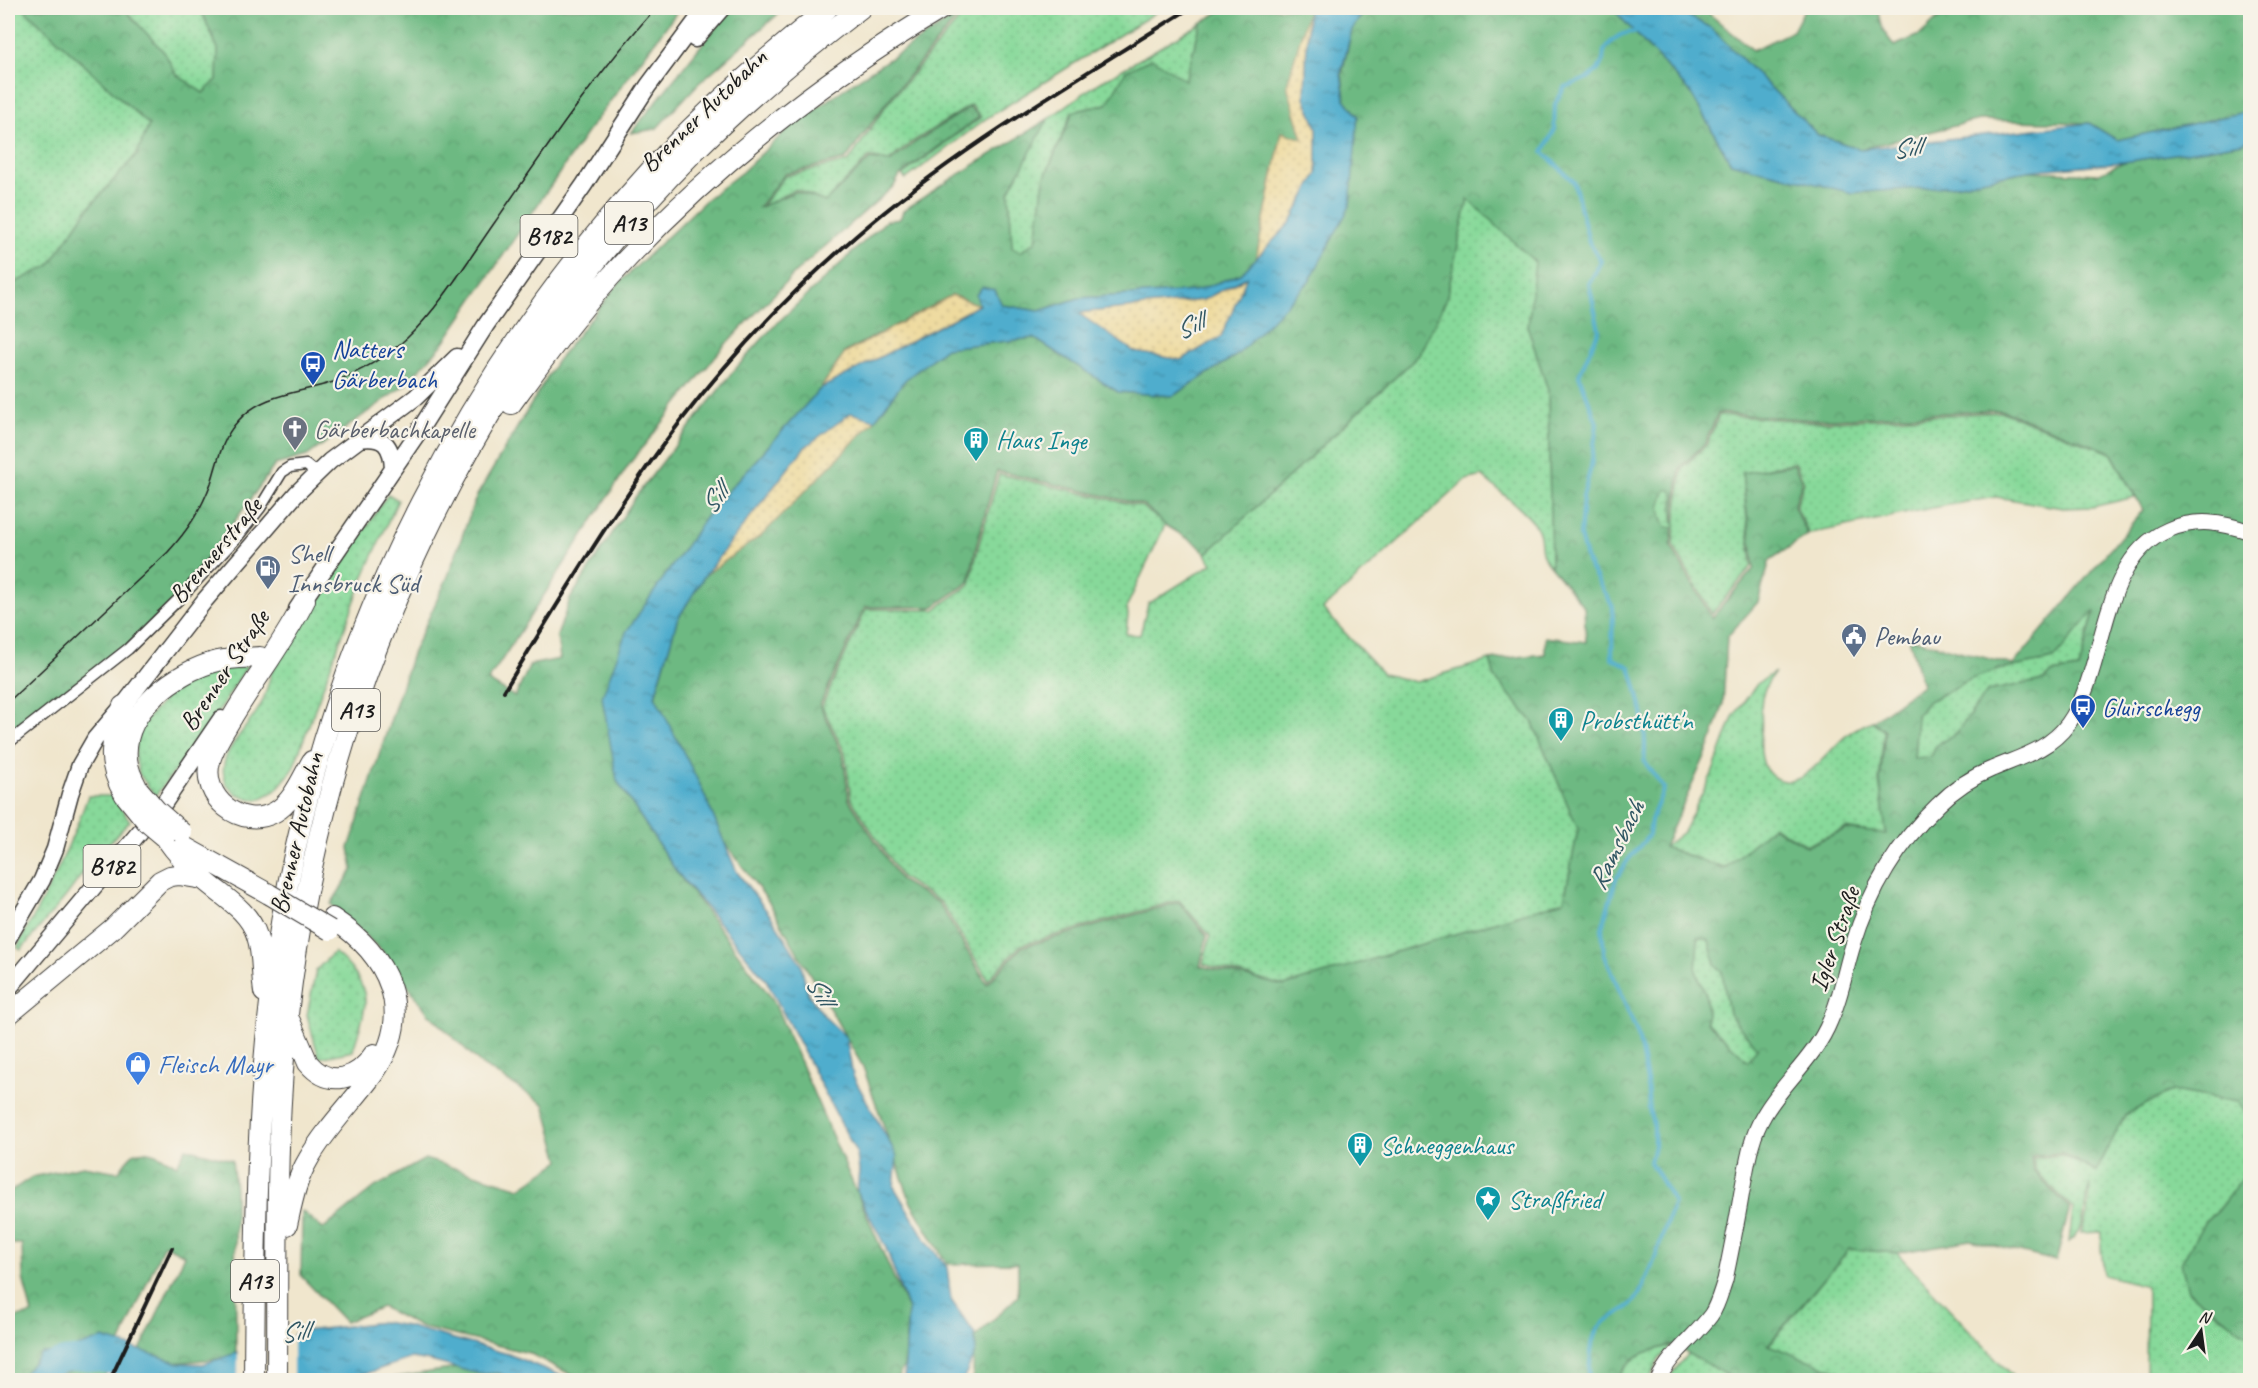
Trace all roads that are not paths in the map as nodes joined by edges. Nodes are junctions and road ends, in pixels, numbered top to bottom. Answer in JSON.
{"nodes":[{"id":1,"x":706,"y":8,"type":"edge"},
{"id":2,"x":722,"y":8,"type":"edge"},
{"id":3,"x":828,"y":8,"type":"edge"},
{"id":4,"x":861,"y":8,"type":"edge"},
{"id":5,"x":943,"y":8,"type":"edge"},
{"id":6,"x":610,"y":145,"type":"junction"},
{"id":7,"x":486,"y":326,"type":"junction"},
{"id":8,"x":359,"y":439,"type":"junction"},
{"id":9,"x":393,"y":469,"type":"junction"},
{"id":10,"x":317,"y":474,"type":"junction"},
{"id":11,"x":451,"y":485,"type":"junction"},
{"id":12,"x":2250,"y":532,"type":"edge"},
{"id":13,"x":305,"y":600,"type":"junction"},
{"id":14,"x":260,"y":657,"type":"junction"},
{"id":15,"x":123,"y":706,"type":"junction"},
{"id":16,"x":326,"y":738,"type":"junction"},
{"id":17,"x":8,"y":744,"type":"edge"},
{"id":18,"x":132,"y":792,"type":"junction"},
{"id":19,"x":175,"y":841,"type":"junction"},
{"id":20,"x":203,"y":879,"type":"junction"},
{"id":21,"x":331,"y":924,"type":"junction"},
{"id":22,"x":8,"y":938,"type":"edge"},
{"id":23,"x":8,"y":989,"type":"edge"},
{"id":24,"x":8,"y":1015,"type":"edge"},
{"id":25,"x":279,"y":1016,"type":"junction"},
{"id":26,"x":289,"y":1181,"type":"junction"},
{"id":27,"x":254,"y":1380,"type":"edge"},
{"id":28,"x":277,"y":1380,"type":"edge"},
{"id":29,"x":1658,"y":1380,"type":"edge"}],
"edges":[{"from":1,"to":6,"type":"main road","number":"B182"},
{"from":2,"to":6,"type":"main road","number":"B182"},
{"from":3,"to":16,"type":"highway","name":"Brenner Autobahn","number":"A13"},
{"from":4,"to":11,"type":"highway","name":"Brenner Autobahn","number":"A13"},
{"from":5,"to":11,"type":"highway","number":"A13"},
{"from":6,"to":7,"type":"main road","number":"B182"},
{"from":7,"to":8,"type":"main road","number":"B182"},
{"from":7,"to":9,"type":"main road","name":"Brenner Straße","number":"B182"},
{"from":8,"to":9,"type":"main road"},
{"from":8,"to":10,"type":"main road","name":"Brennerstraße","number":"B182"},
{"from":9,"to":13,"type":"main road","name":"Brenner Straße","number":"B182"},
{"from":10,"to":15,"type":"main road","name":"Brennerstraße","number":"B182"},
{"from":10,"to":17,"type":"street"},
{"from":11,"to":25,"type":"highway","name":"Brenner Autobahn","number":"A13"},
{"from":12,"to":29,"type":"main road","name":"Igler Straße"},
{"from":13,"to":14,"type":"main road","name":"Brenner Straße","number":"B182"},
{"from":13,"to":16,"type":"highway"},
{"from":14,"to":18,"type":"highway"},
{"from":14,"to":23,"type":"main road","name":"Brenner Straße","number":"B182"},
{"from":15,"to":18,"type":"highway"},
{"from":15,"to":22,"type":"main road","number":"B182"},
{"from":16,"to":25,"type":"highway","name":"Brenner Autobahn","number":"A13"},
{"from":18,"to":19,"type":"highway","bridge":true},
{"from":19,"to":20,"type":"highway"},
{"from":19,"to":21,"type":"highway"},
{"from":20,"to":24,"type":"highway"},
{"from":20,"to":25,"type":"highway"},
{"from":21,"to":25,"type":"highway"},
{"from":21,"to":26,"type":"highway"},
{"from":25,"to":26,"type":"highway","name":"Brenner Autobahn","number":"A13"},
{"from":25,"to":27,"type":"highway","name":"Brenner Autobahn","number":"A13"},
{"from":26,"to":28,"type":"highway","number":"A13"}]}
